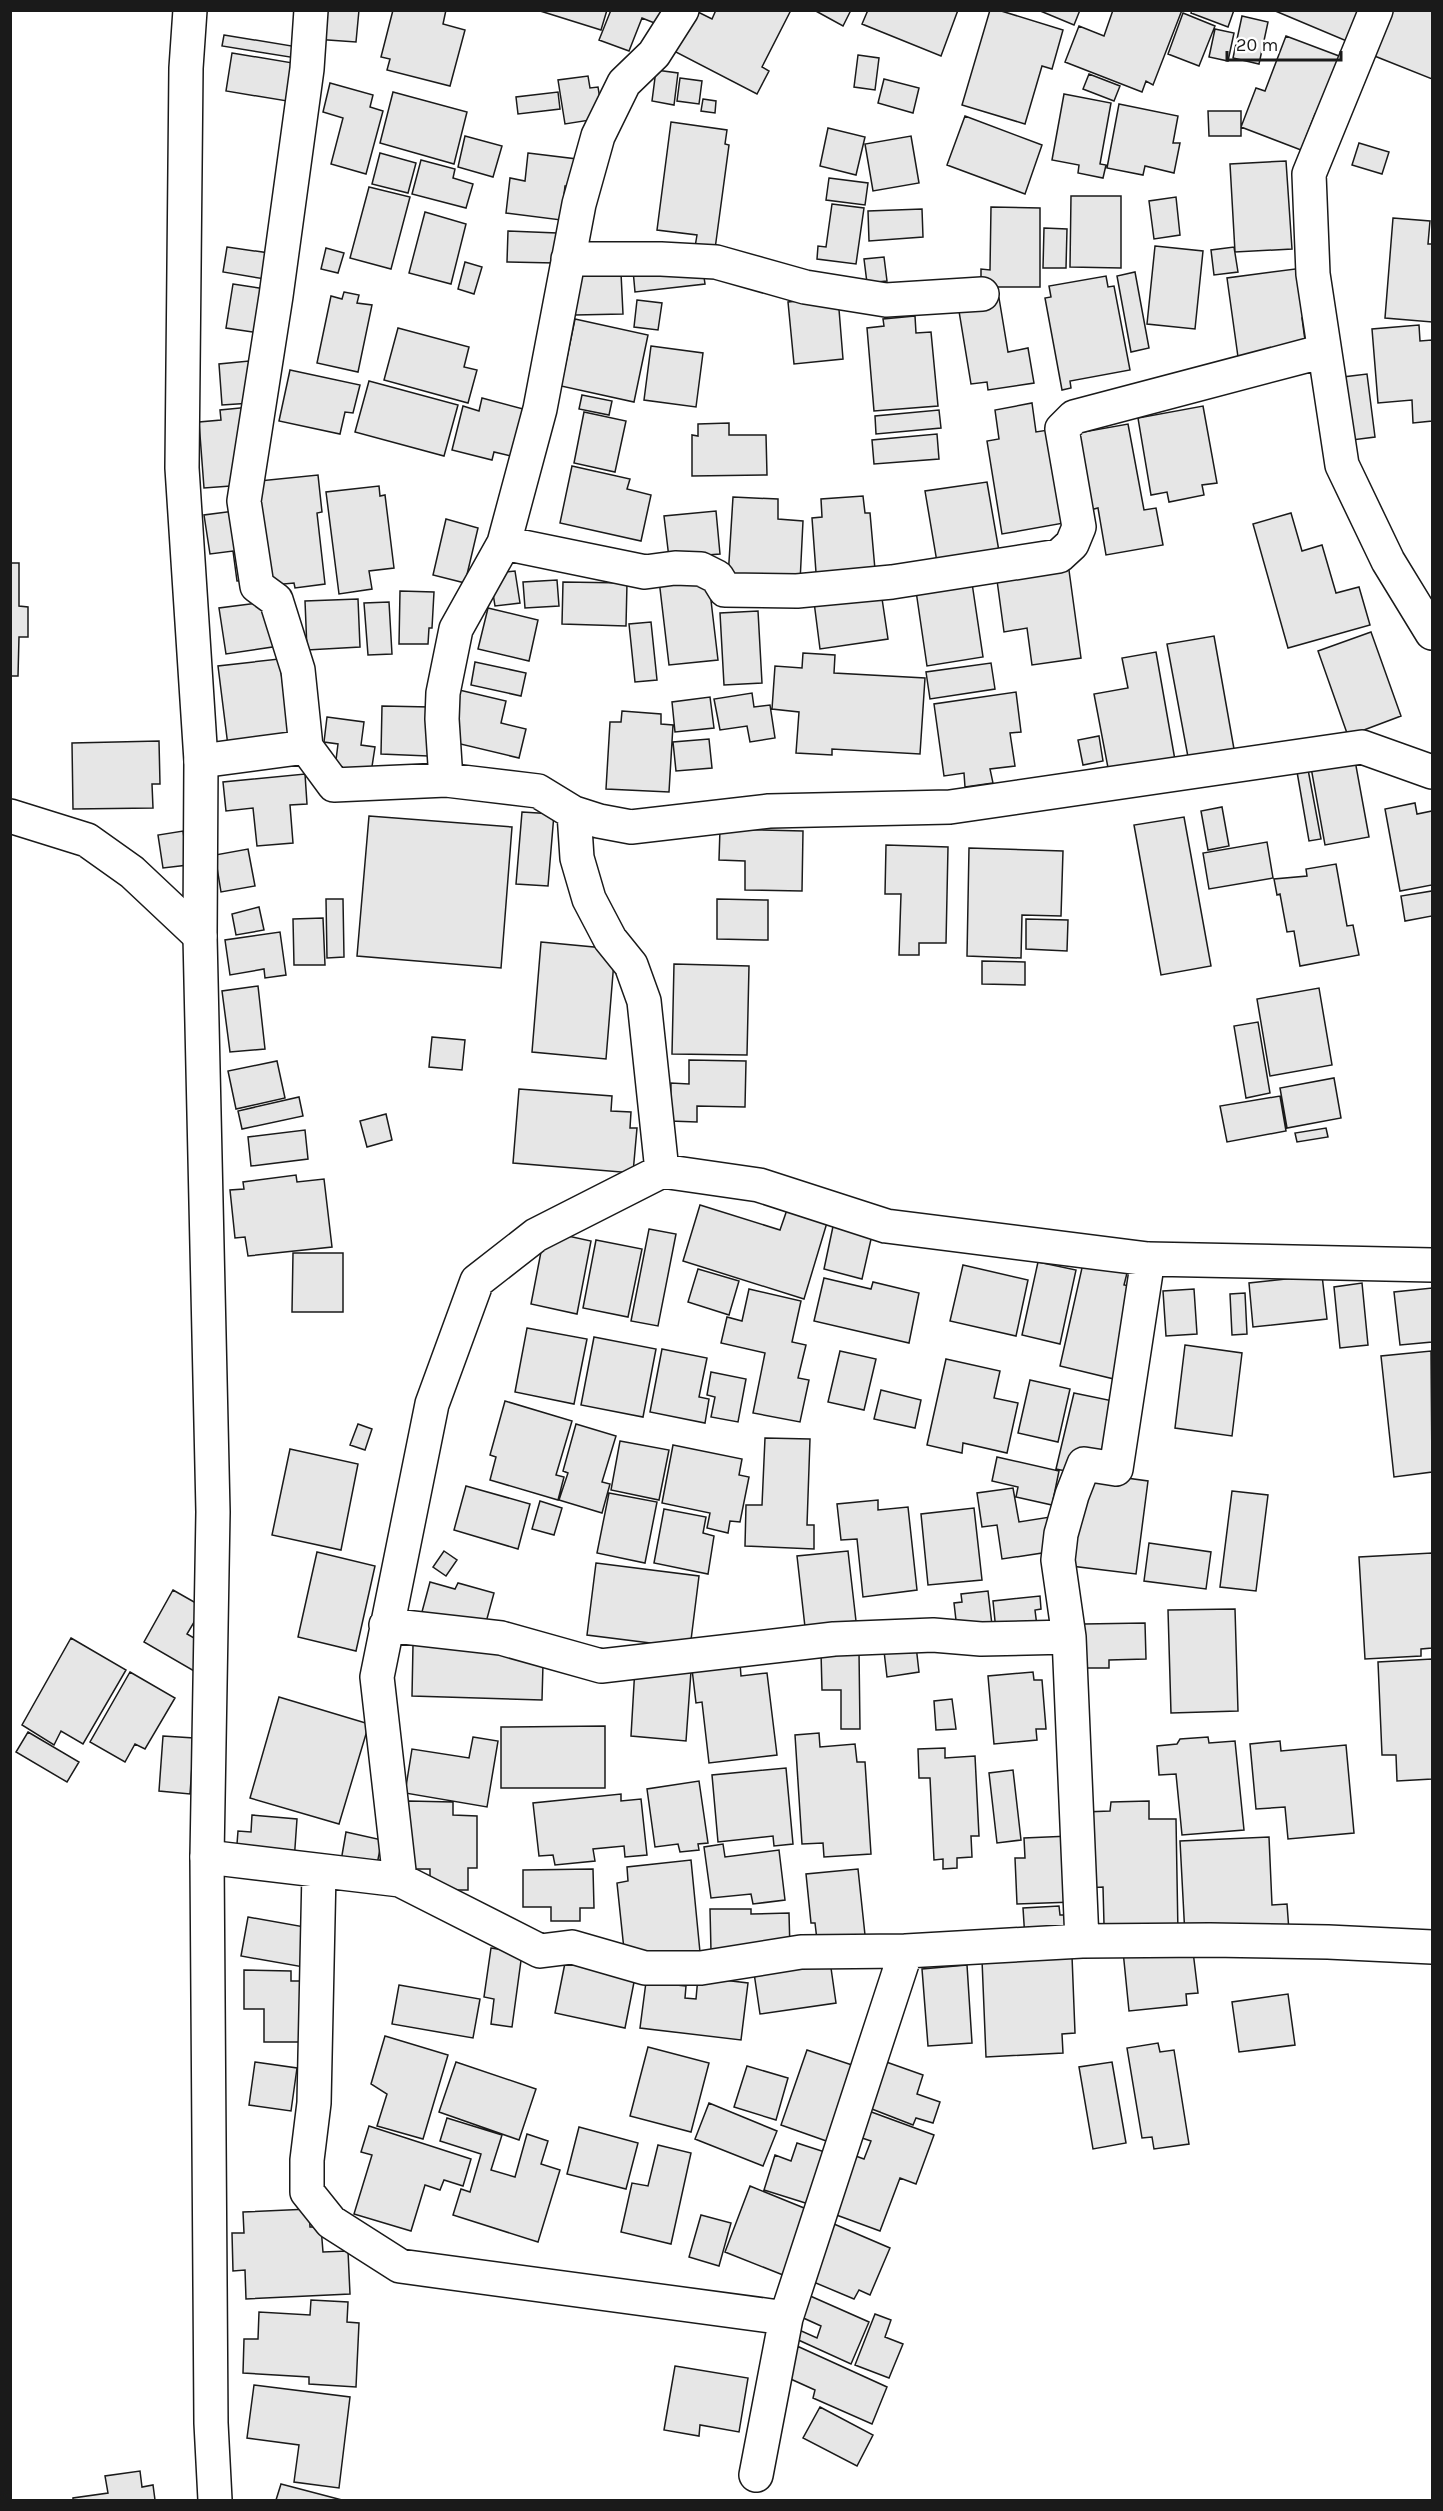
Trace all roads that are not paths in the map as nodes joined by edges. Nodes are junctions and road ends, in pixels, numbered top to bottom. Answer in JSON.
{"nodes":[{"id":1,"x":190,"y":10,"type":"edge"},
{"id":2,"x":310,"y":10,"type":"edge"},
{"id":3,"x":682,"y":10,"type":"edge"},
{"id":4,"x":1376,"y":10,"type":"edge"},
{"id":5,"x":568,"y":259,"type":"junction"},
{"id":6,"x":982,"y":294,"type":"dead end"},
{"id":7,"x":1324,"y":351,"type":"junction"},
{"id":8,"x":504,"y":543,"type":"junction"},
{"id":9,"x":1432,"y":633,"type":"edge"},
{"id":10,"x":306,"y":747,"type":"junction"},
{"id":11,"x":201,"y":761,"type":"junction"},
{"id":12,"x":1432,"y":772,"type":"edge"},
{"id":13,"x":446,"y":780,"type":"junction"},
{"id":14,"x":574,"y":813,"type":"junction"},
{"id":15,"x":10,"y":816,"type":"edge"},
{"id":16,"x":200,"y":936,"type":"junction"},
{"id":17,"x":662,"y":1171,"type":"junction"},
{"id":18,"x":1148,"y":1259,"type":"junction"},
{"id":19,"x":1432,"y":1265,"type":"edge"},
{"id":20,"x":386,"y":1625,"type":"junction"},
{"id":21,"x":1069,"y":1637,"type":"junction"},
{"id":22,"x":207,"y":1857,"type":"junction"},
{"id":23,"x":319,"y":1872,"type":"junction"},
{"id":24,"x":400,"y":1880,"type":"junction"},
{"id":25,"x":1082,"y":1941,"type":"junction"},
{"id":26,"x":1432,"y":1947,"type":"edge"},
{"id":27,"x":906,"y":1951,"type":"junction"},
{"id":28,"x":786,"y":2318,"type":"junction"},
{"id":29,"x":756,"y":2475,"type":"dead end"},
{"id":30,"x":215,"y":2500,"type":"edge"}],
"edges":[{"from":1,"to":11,"type":"street"},
{"from":2,"to":10,"type":"street"},
{"from":3,"to":5,"type":"street"},
{"from":4,"to":7,"type":"street"},
{"from":5,"to":6,"type":"street"},
{"from":5,"to":8,"type":"street"},
{"from":7,"to":8,"type":"street"},
{"from":7,"to":9,"type":"street"},
{"from":8,"to":13,"type":"street"},
{"from":10,"to":11,"type":"street"},
{"from":10,"to":13,"type":"street"},
{"from":11,"to":16,"type":"street"},
{"from":12,"to":14,"type":"street"},
{"from":13,"to":14,"type":"street"},
{"from":14,"to":17,"type":"street"},
{"from":15,"to":16,"type":"street"},
{"from":16,"to":22,"type":"street"},
{"from":17,"to":18,"type":"street"},
{"from":17,"to":20,"type":"street"},
{"from":18,"to":19,"type":"street"},
{"from":18,"to":21,"type":"street"},
{"from":20,"to":21,"type":"street"},
{"from":20,"to":24,"type":"street"},
{"from":21,"to":25,"type":"street"},
{"from":22,"to":23,"type":"street"},
{"from":22,"to":30,"type":"street"},
{"from":23,"to":24,"type":"street"},
{"from":23,"to":28,"type":"street"},
{"from":24,"to":27,"type":"street"},
{"from":25,"to":26,"type":"street"},
{"from":25,"to":27,"type":"street"},
{"from":27,"to":28,"type":"street"},
{"from":28,"to":29,"type":"street"}]}
